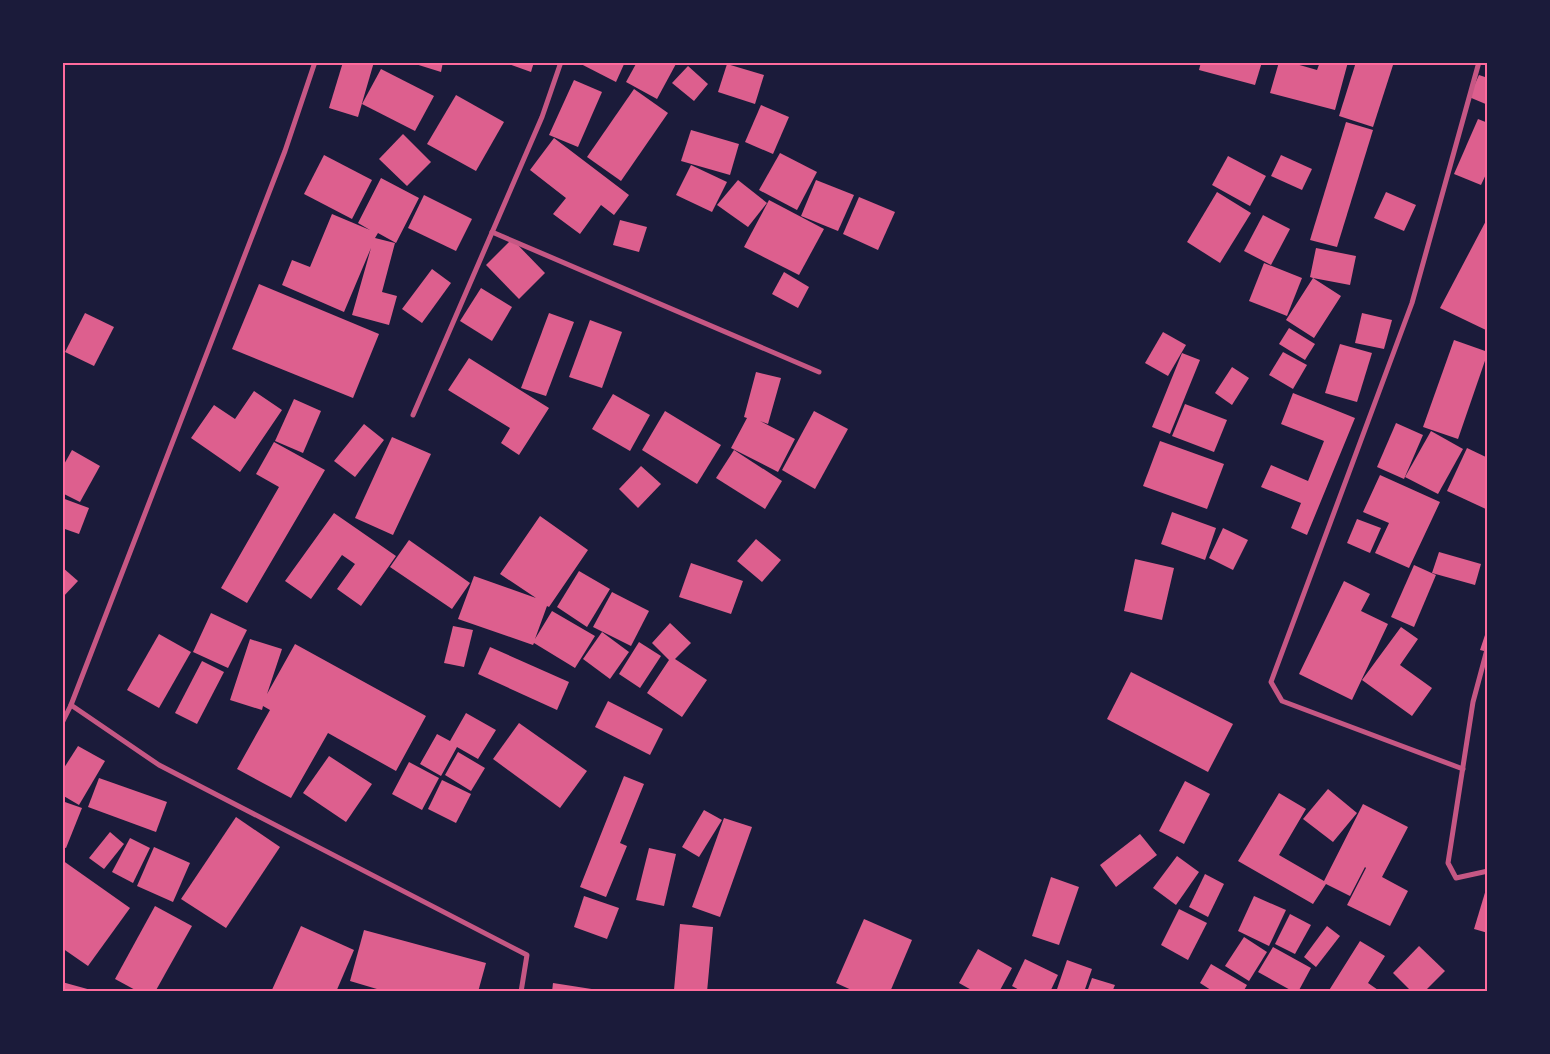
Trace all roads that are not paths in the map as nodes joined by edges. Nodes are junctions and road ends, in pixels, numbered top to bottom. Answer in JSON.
{"nodes":[{"id":1,"x":315,"y":62,"type":"edge"},
{"id":2,"x":561,"y":62,"type":"edge"},
{"id":3,"x":1479,"y":62,"type":"edge"},
{"id":4,"x":492,"y":232,"type":"junction"},
{"id":5,"x":818,"y":372,"type":"dead end"},
{"id":6,"x":413,"y":415,"type":"dead end"},
{"id":7,"x":1488,"y":646,"type":"edge"},
{"id":8,"x":71,"y":706,"type":"junction"},
{"id":9,"x":62,"y":722,"type":"edge"},
{"id":10,"x":1463,"y":768,"type":"junction"},
{"id":11,"x":1488,"y":871,"type":"edge"},
{"id":12,"x":521,"y":992,"type":"edge"}],
"edges":[{"from":1,"to":8,"type":"street"},
{"from":2,"to":4,"type":"street"},
{"from":3,"to":10,"type":"street"},
{"from":4,"to":5,"type":"street"},
{"from":4,"to":6,"type":"street"},
{"from":7,"to":10,"type":"street"},
{"from":8,"to":9,"type":"street"},
{"from":8,"to":12,"type":"street"},
{"from":10,"to":11,"type":"street"}]}
